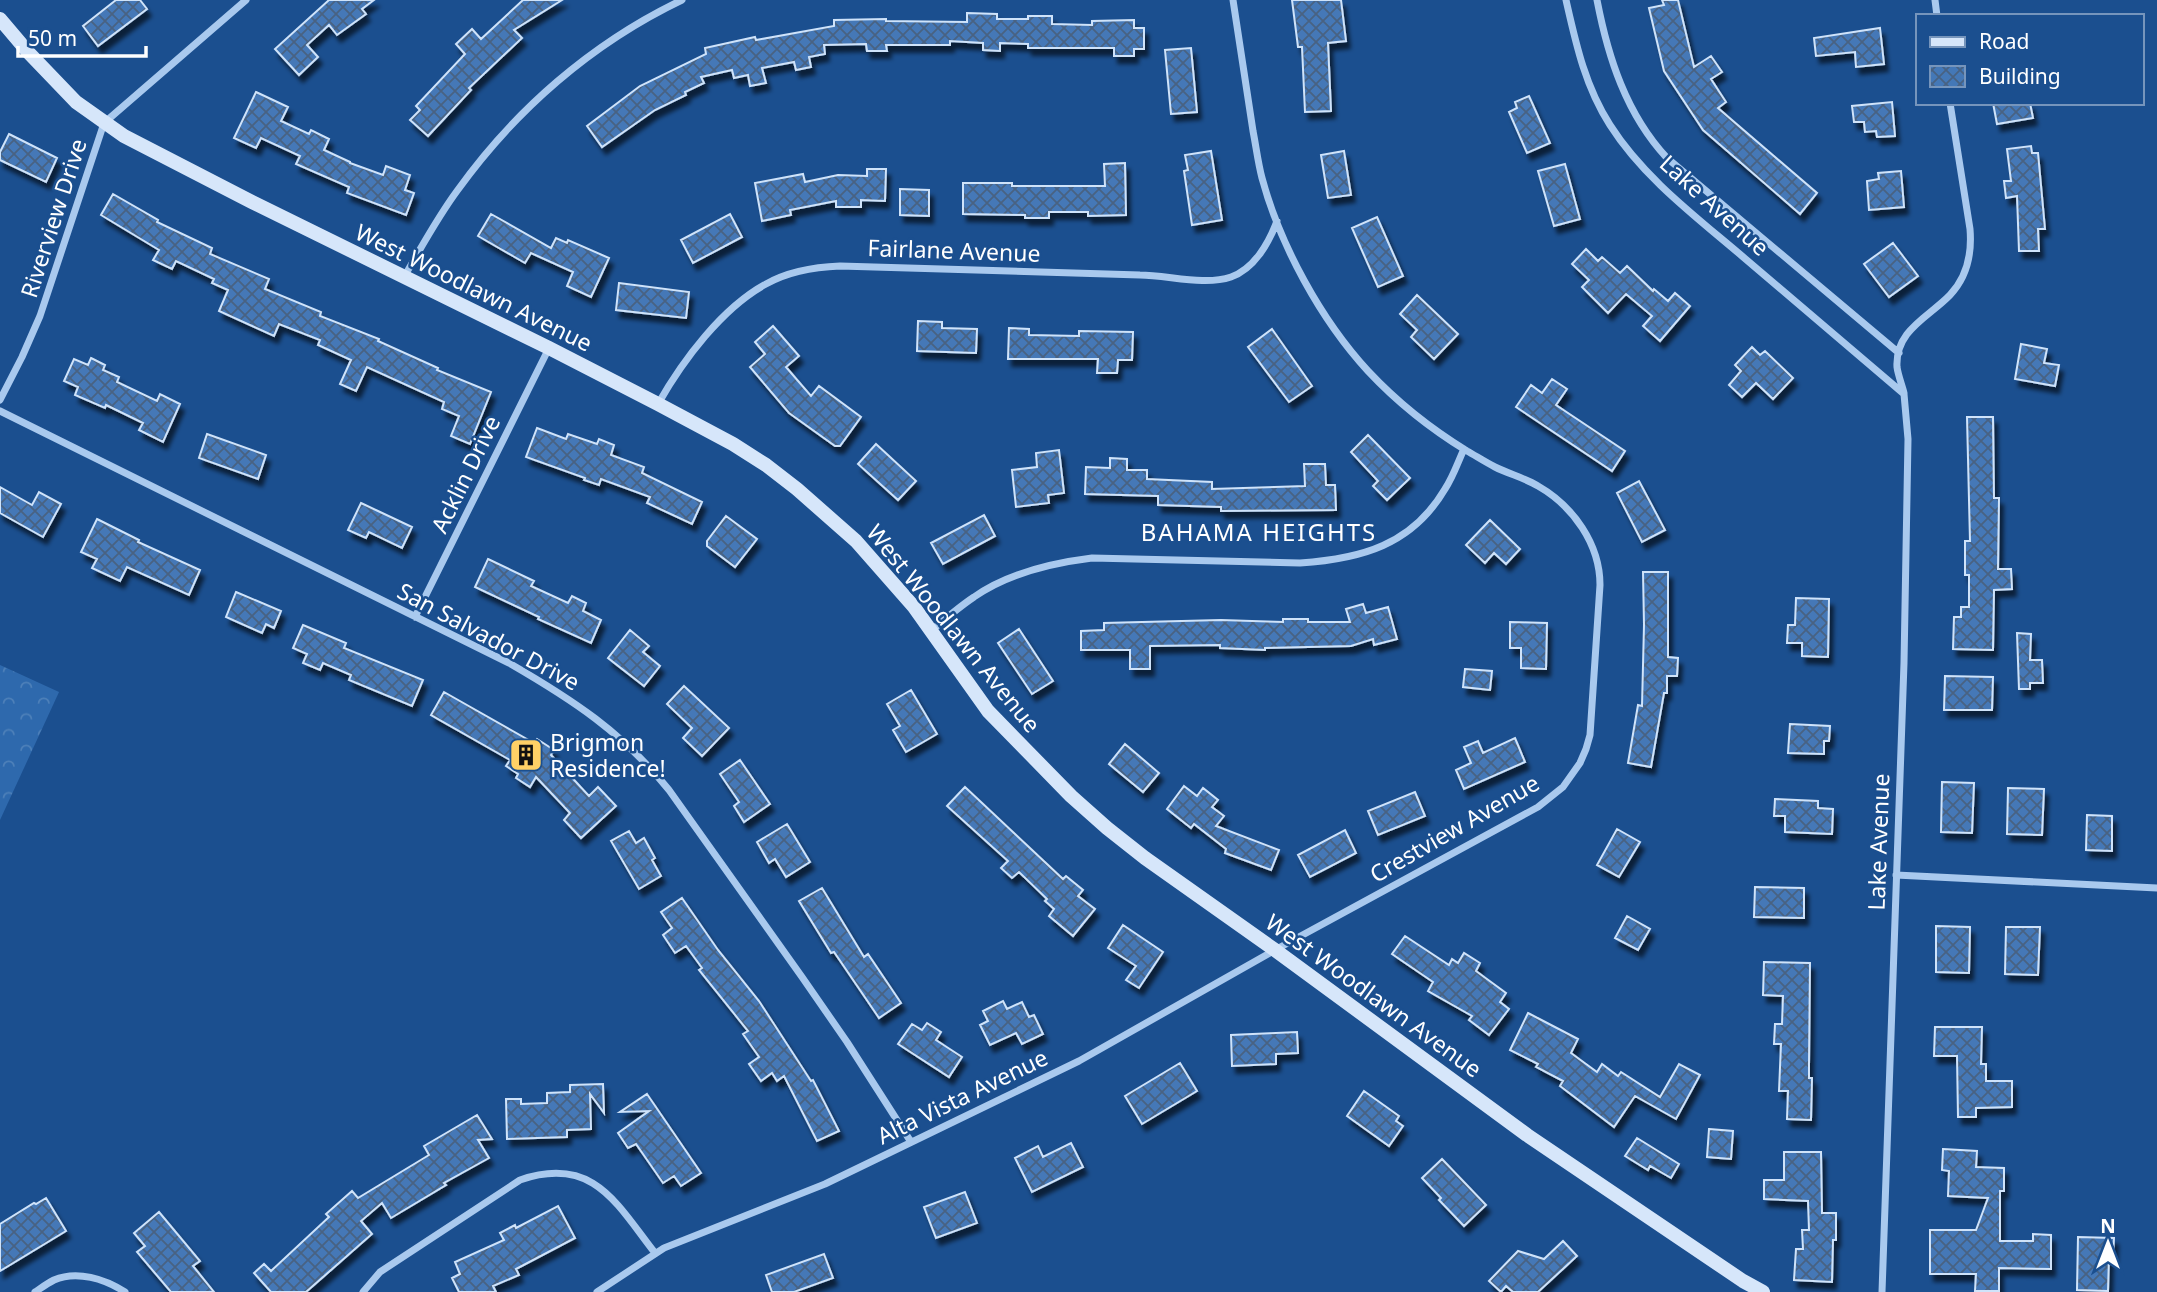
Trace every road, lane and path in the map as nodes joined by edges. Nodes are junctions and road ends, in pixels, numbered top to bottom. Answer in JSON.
{"nodes":[{"id":1,"x":246,"y":0,"type":"edge"},
{"id":2,"x":682,"y":0,"type":"edge"},
{"id":3,"x":1233,"y":0,"type":"edge"},
{"id":4,"x":1566,"y":0,"type":"edge"},
{"id":5,"x":1597,"y":0,"type":"edge"},
{"id":6,"x":0,"y":19,"type":"edge"},
{"id":7,"x":1950,"y":105,"type":"edge"},
{"id":8,"x":104,"y":123,"type":"junction"},
{"id":9,"x":1277,"y":220,"type":"junction"},
{"id":10,"x":403,"y":277,"type":"junction"},
{"id":11,"x":549,"y":348,"type":"junction"},
{"id":12,"x":1899,"y":353,"type":"junction"},
{"id":13,"x":1904,"y":394,"type":"junction"},
{"id":14,"x":0,"y":400,"type":"edge"},
{"id":15,"x":658,"y":404,"type":"junction"},
{"id":16,"x":0,"y":411,"type":"edge"},
{"id":17,"x":1464,"y":449,"type":"junction"},
{"id":18,"x":415,"y":617,"type":"junction"},
{"id":19,"x":931,"y":631,"type":"junction"},
{"id":20,"x":1896,"y":875,"type":"junction"},
{"id":21,"x":2157,"y":888,"type":"edge"},
{"id":22,"x":1275,"y":950,"type":"junction"},
{"id":23,"x":911,"y":1142,"type":"junction"},
{"id":24,"x":655,"y":1253,"type":"junction"},
{"id":25,"x":35,"y":1292,"type":"edge"},
{"id":26,"x":125,"y":1292,"type":"edge"},
{"id":27,"x":363,"y":1292,"type":"edge"},
{"id":28,"x":597,"y":1292,"type":"edge"},
{"id":29,"x":1763,"y":1292,"type":"edge"},
{"id":30,"x":1882,"y":1292,"type":"edge"}],
"edges":[{"from":1,"to":8,"type":"street"},
{"from":2,"to":10,"type":"street"},
{"from":3,"to":9,"type":"street","name":"Crestview Avenue"},
{"from":4,"to":13,"type":"street","name":"Lake Avenue"},
{"from":5,"to":12,"type":"street","name":"Lake Avenue"},
{"from":6,"to":8,"type":"street","name":"West Woodlawn Avenue"},
{"from":7,"to":12,"type":"street"},
{"from":8,"to":10,"type":"street","name":"West Woodlawn Avenue"},
{"from":8,"to":14,"type":"street","name":"Riverview Drive"},
{"from":9,"to":15,"type":"street","name":"Fairlane Avenue"},
{"from":9,"to":17,"type":"street","name":"Crestview Avenue"},
{"from":10,"to":11,"type":"street","name":"West Woodlawn Avenue"},
{"from":11,"to":15,"type":"street","name":"West Woodlawn Avenue"},
{"from":11,"to":18,"type":"street","name":"Acklin Drive"},
{"from":12,"to":13,"type":"street","name":"Lake Avenue"},
{"from":13,"to":20,"type":"street","name":"Lake Avenue"},
{"from":15,"to":19,"type":"street","name":"West Woodlawn Avenue"},
{"from":16,"to":18,"type":"street","name":"San Salvador Drive"},
{"from":17,"to":19,"type":"street"},
{"from":17,"to":22,"type":"street","name":"Crestview Avenue"},
{"from":18,"to":23,"type":"street","name":"San Salvador Drive"},
{"from":19,"to":22,"type":"street","name":"West Woodlawn Avenue"},
{"from":20,"to":21,"type":"street"},
{"from":20,"to":30,"type":"street","name":"Lake Avenue"},
{"from":22,"to":23,"type":"street","name":"Alta Vista Avenue"},
{"from":22,"to":29,"type":"street","name":"West Woodlawn Avenue"},
{"from":23,"to":24,"type":"street","name":"Alta Vista Avenue"},
{"from":24,"to":27,"type":"street"},
{"from":24,"to":28,"type":"street","name":"Alta Vista Avenue"},
{"from":25,"to":26,"type":"street"}]}
